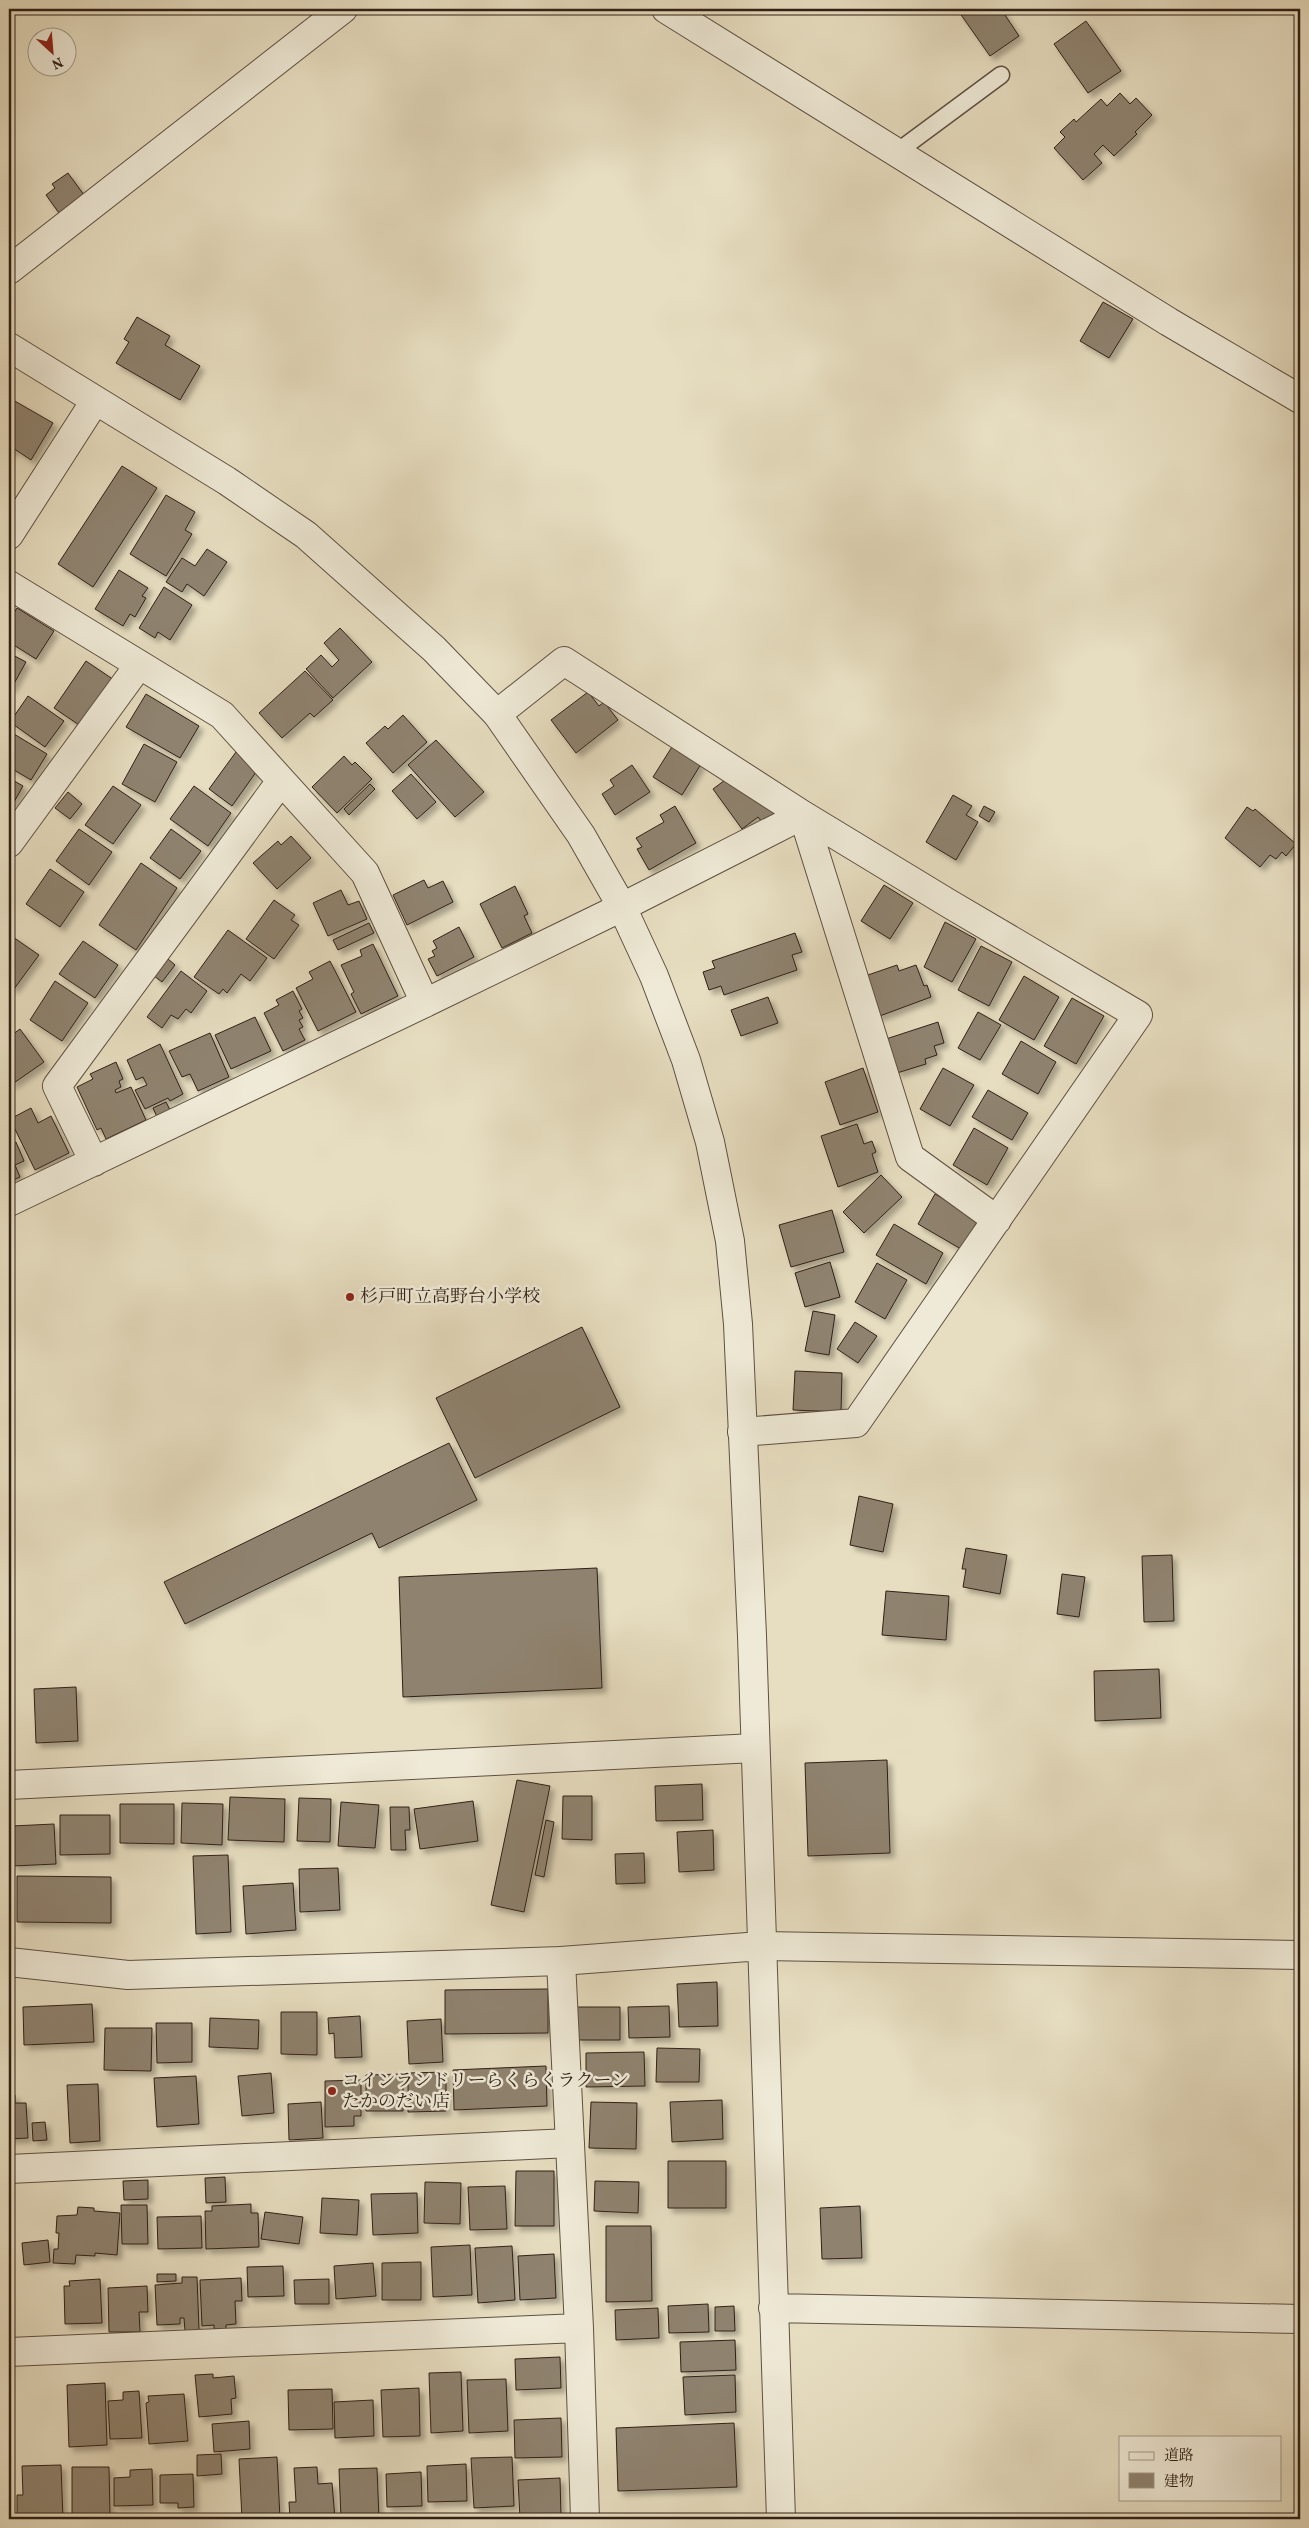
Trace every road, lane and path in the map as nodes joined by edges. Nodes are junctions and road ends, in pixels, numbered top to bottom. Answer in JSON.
{"nodes":[{"id":1,"x":343,"y":9,"type":"edge"},
{"id":2,"x":666,"y":9,"type":"edge"},
{"id":3,"x":1001,"y":75,"type":"dead end"},
{"id":4,"x":896,"y":152,"type":"junction"},
{"id":5,"x":9,"y":270,"type":"edge"},
{"id":6,"x":9,"y":348,"type":"edge"},
{"id":7,"x":1300,"y":399,"type":"edge"},
{"id":8,"x":95,"y":401,"type":"junction"},
{"id":9,"x":9,"y":536,"type":"edge"},
{"id":10,"x":9,"y":585,"type":"edge"},
{"id":11,"x":139,"y":664,"type":"junction"},
{"id":12,"x":497,"y":714,"type":"junction"},
{"id":13,"x":281,"y":781,"type":"junction"},
{"id":14,"x":803,"y":815,"type":"junction"},
{"id":15,"x":9,"y":843,"type":"edge"},
{"id":16,"x":622,"y":908,"type":"junction"},
{"id":17,"x":425,"y":1003,"type":"junction"},
{"id":18,"x":94,"y":1162,"type":"junction"},
{"id":19,"x":9,"y":1202,"type":"edge"},
{"id":20,"x":998,"y":1220,"type":"junction"},
{"id":21,"x":742,"y":1432,"type":"junction"},
{"id":22,"x":755,"y":1748,"type":"junction"},
{"id":23,"x":9,"y":1785,"type":"edge"},
{"id":24,"x":761,"y":1946,"type":"junction"},
{"id":25,"x":1300,"y":1955,"type":"edge"},
{"id":26,"x":561,"y":1961,"type":"junction"},
{"id":27,"x":9,"y":1962,"type":"edge"},
{"id":28,"x":570,"y":2143,"type":"junction"},
{"id":29,"x":9,"y":2168,"type":"edge"},
{"id":30,"x":772,"y":2308,"type":"junction"},
{"id":31,"x":1300,"y":2319,"type":"edge"},
{"id":32,"x":579,"y":2328,"type":"junction"},
{"id":33,"x":9,"y":2352,"type":"edge"},
{"id":34,"x":585,"y":2519,"type":"edge"},
{"id":35,"x":781,"y":2519,"type":"edge"}],
"edges":[{"from":1,"to":5,"type":"street"},
{"from":2,"to":4,"type":"street"},
{"from":3,"to":4,"type":"lane"},
{"from":4,"to":7,"type":"street"},
{"from":6,"to":8,"type":"street"},
{"from":8,"to":9,"type":"street"},
{"from":8,"to":12,"type":"street"},
{"from":10,"to":11,"type":"street"},
{"from":11,"to":13,"type":"street"},
{"from":11,"to":15,"type":"street"},
{"from":12,"to":14,"type":"street"},
{"from":12,"to":16,"type":"street"},
{"from":13,"to":17,"type":"street"},
{"from":13,"to":18,"type":"street"},
{"from":14,"to":16,"type":"street"},
{"from":14,"to":20,"type":"street"},
{"from":14,"to":20,"type":"street"},
{"from":16,"to":17,"type":"street"},
{"from":16,"to":21,"type":"street"},
{"from":17,"to":18,"type":"street"},
{"from":18,"to":19,"type":"street"},
{"from":20,"to":21,"type":"street"},
{"from":21,"to":22,"type":"street"},
{"from":22,"to":23,"type":"street"},
{"from":22,"to":24,"type":"street"},
{"from":24,"to":25,"type":"street"},
{"from":24,"to":26,"type":"street"},
{"from":24,"to":30,"type":"street"},
{"from":26,"to":27,"type":"street"},
{"from":26,"to":28,"type":"street"},
{"from":28,"to":29,"type":"street"},
{"from":28,"to":32,"type":"street"},
{"from":30,"to":31,"type":"street"},
{"from":30,"to":35,"type":"street"},
{"from":32,"to":33,"type":"street"},
{"from":32,"to":34,"type":"street"}]}
